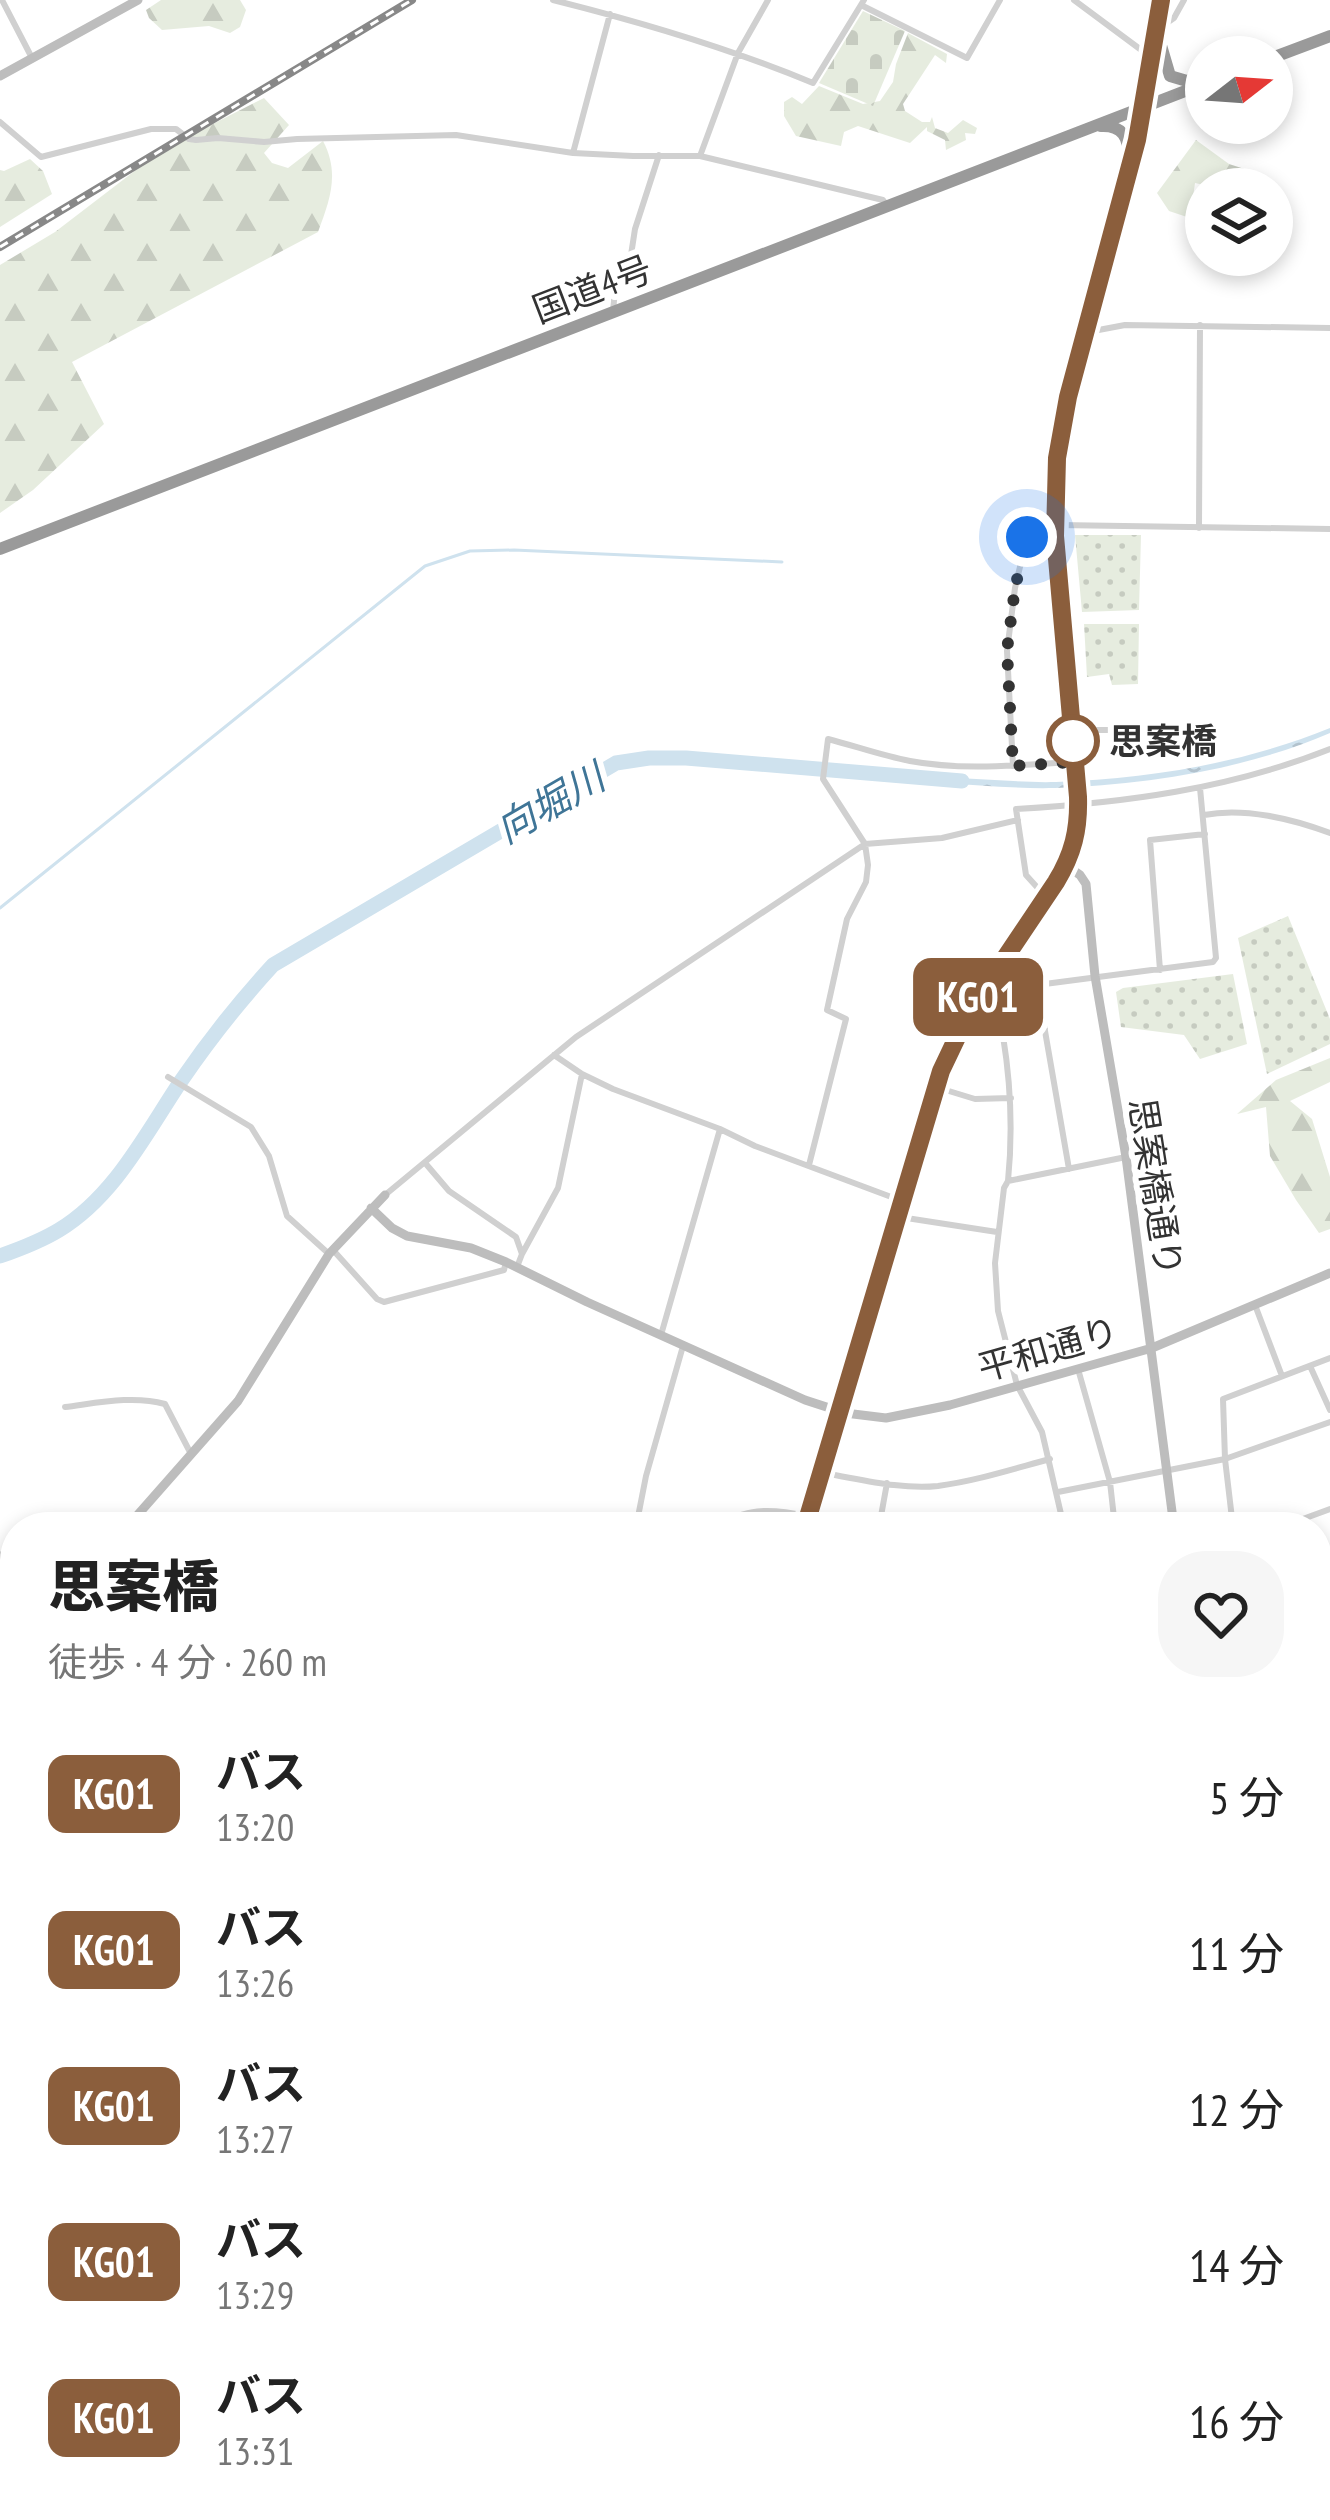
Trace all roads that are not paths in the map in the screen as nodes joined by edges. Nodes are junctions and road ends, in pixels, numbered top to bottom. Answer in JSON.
{"nodes":[{"id":1,"x":2,"y":0,"type":"edge"},
{"id":2,"x":138,"y":0,"type":"edge"},
{"id":3,"x":553,"y":0,"type":"edge"},
{"id":4,"x":768,"y":0,"type":"edge"},
{"id":5,"x":1000,"y":0,"type":"edge"},
{"id":6,"x":1074,"y":0,"type":"edge"},
{"id":7,"x":1161,"y":0,"type":"edge"},
{"id":8,"x":1184,"y":0,"type":"edge"},
{"id":9,"x":862,"y":3,"type":"edge"},
{"id":10,"x":610,"y":14,"type":"junction"},
{"id":11,"x":1157,"y":29,"type":"junction"},
{"id":12,"x":1330,"y":36,"type":"edge"},
{"id":13,"x":1293,"y":50,"type":"edge"},
{"id":14,"x":738,"y":53,"type":"junction"},
{"id":15,"x":32,"y":58,"type":"junction"},
{"id":16,"x":1153,"y":59,"type":"junction"},
{"id":17,"x":0,"y":76,"type":"edge"},
{"id":18,"x":1185,"y":80,"type":"edge"},
{"id":19,"x":1185,"y":89,"type":"edge"},
{"id":20,"x":1144,"y":106,"type":"junction"},
{"id":21,"x":0,"y":122,"type":"edge"},
{"id":22,"x":1088,"y":128,"type":"junction"},
{"id":23,"x":573,"y":152,"type":"junction"},
{"id":24,"x":658,"y":155,"type":"junction"},
{"id":25,"x":700,"y":156,"type":"junction"},
{"id":26,"x":1130,"y":172,"type":"junction"},
{"id":27,"x":888,"y":206,"type":"junction"},
{"id":28,"x":613,"y":313,"type":"junction"},
{"id":29,"x":1200,"y":325,"type":"junction"},
{"id":30,"x":1330,"y":328,"type":"edge"},
{"id":31,"x":1086,"y":332,"type":"junction"},
{"id":32,"x":1054,"y":520,"type":"junction"},
{"id":33,"x":1199,"y":528,"type":"junction"},
{"id":34,"x":1330,"y":529,"type":"edge"},
{"id":35,"x":0,"y":549,"type":"edge"},
{"id":36,"x":1072,"y":730,"type":"junction"},
{"id":37,"x":1174,"y":730,"type":"dead end"},
{"id":38,"x":1330,"y":749,"type":"edge"},
{"id":39,"x":1076,"y":764,"type":"junction"},
{"id":40,"x":1013,"y":766,"type":"junction"},
{"id":41,"x":1200,"y":788,"type":"junction"},
{"id":42,"x":1079,"y":801,"type":"junction"},
{"id":43,"x":1203,"y":815,"type":"junction"},
{"id":44,"x":1018,"y":820,"type":"junction"},
{"id":45,"x":1330,"y":833,"type":"edge"},
{"id":46,"x":1205,"y":834,"type":"junction"},
{"id":47,"x":865,"y":844,"type":"junction"},
{"id":48,"x":1066,"y":865,"type":"junction"},
{"id":49,"x":1046,"y":896,"type":"junction"},
{"id":50,"x":1160,"y":970,"type":"junction"},
{"id":51,"x":1095,"y":976,"type":"junction"},
{"id":52,"x":1045,"y":1029,"type":"junction"},
{"id":53,"x":554,"y":1055,"type":"junction"},
{"id":54,"x":582,"y":1075,"type":"junction"},
{"id":55,"x":170,"y":1079,"type":"dead end"},
{"id":56,"x":935,"y":1088,"type":"junction"},
{"id":57,"x":1012,"y":1098,"type":"junction"},
{"id":58,"x":720,"y":1129,"type":"junction"},
{"id":59,"x":1126,"y":1157,"type":"junction"},
{"id":60,"x":425,"y":1164,"type":"junction"},
{"id":61,"x":809,"y":1166,"type":"junction"},
{"id":62,"x":1069,"y":1169,"type":"junction"},
{"id":63,"x":1008,"y":1181,"type":"junction"},
{"id":64,"x":385,"y":1195,"type":"joint"},
{"id":65,"x":902,"y":1201,"type":"junction"},
{"id":66,"x":371,"y":1208,"type":"junction"},
{"id":67,"x":898,"y":1216,"type":"junction"},
{"id":68,"x":997,"y":1232,"type":"junction"},
{"id":69,"x":331,"y":1252,"type":"junction"},
{"id":70,"x":522,"y":1255,"type":"junction"},
{"id":71,"x":512,"y":1265,"type":"junction"},
{"id":72,"x":1330,"y":1273,"type":"edge"},
{"id":73,"x":1255,"y":1305,"type":"junction"},
{"id":74,"x":661,"y":1335,"type":"junction"},
{"id":75,"x":683,"y":1346,"type":"junction"},
{"id":76,"x":1152,"y":1348,"type":"junction"},
{"id":77,"x":1330,"y":1358,"type":"edge"},
{"id":78,"x":1310,"y":1366,"type":"junction"},
{"id":79,"x":1078,"y":1369,"type":"junction"},
{"id":80,"x":1282,"y":1376,"type":"junction"},
{"id":81,"x":1017,"y":1385,"type":"junction"},
{"id":82,"x":65,"y":1408,"type":"dead end"},
{"id":83,"x":1330,"y":1410,"type":"edge"},
{"id":84,"x":839,"y":1411,"type":"junction"},
{"id":85,"x":1330,"y":1422,"type":"edge"},
{"id":86,"x":191,"y":1454,"type":"junction"},
{"id":87,"x":1050,"y":1459,"type":"junction"},
{"id":88,"x":1225,"y":1460,"type":"junction"},
{"id":89,"x":1167,"y":1471,"type":"junction"},
{"id":90,"x":820,"y":1473,"type":"junction"},
{"id":91,"x":1110,"y":1482,"type":"junction"},
{"id":92,"x":887,"y":1483,"type":"junction"},
{"id":93,"x":1058,"y":1492,"type":"junction"},
{"id":94,"x":141,"y":1512,"type":"edge"},
{"id":95,"x":638,"y":1512,"type":"edge"},
{"id":96,"x":743,"y":1512,"type":"edge"},
{"id":97,"x":784,"y":1512,"type":"edge"},
{"id":98,"x":809,"y":1512,"type":"edge"},
{"id":99,"x":882,"y":1512,"type":"edge"},
{"id":100,"x":1062,"y":1512,"type":"edge"},
{"id":101,"x":1113,"y":1512,"type":"edge"},
{"id":102,"x":1172,"y":1512,"type":"edge"},
{"id":103,"x":1231,"y":1512,"type":"edge"}],
"edges":[{"from":1,"to":15,"type":"street"},
{"from":2,"to":15,"type":"street"},
{"from":3,"to":10,"type":"street"},
{"from":4,"to":14,"type":"street"},
{"from":5,"to":9,"type":"street"},
{"from":6,"to":16,"type":"street"},
{"from":7,"to":11,"type":"highway"},
{"from":8,"to":11,"type":"street"},
{"from":9,"to":14,"type":"street"},
{"from":10,"to":14,"type":"street"},
{"from":10,"to":23,"type":"street"},
{"from":11,"to":16,"type":"highway"},
{"from":11,"to":18,"type":"highway"},
{"from":12,"to":13,"type":"highway"},
{"from":14,"to":25,"type":"street"},
{"from":15,"to":17,"type":"street"},
{"from":16,"to":20,"type":"highway"},
{"from":19,"to":20,"type":"highway","name":"国道4号"},
{"from":20,"to":22,"type":"highway","name":"国道4号"},
{"from":20,"to":26,"type":"highway"},
{"from":21,"to":23,"type":"street"},
{"from":22,"to":26,"type":"highway"},
{"from":22,"to":27,"type":"highway","name":"国道4号"},
{"from":23,"to":24,"type":"street"},
{"from":24,"to":25,"type":"street"},
{"from":24,"to":28,"type":"street"},
{"from":25,"to":27,"type":"street"},
{"from":26,"to":31,"type":"highway"},
{"from":27,"to":28,"type":"highway","name":"国道4号"},
{"from":28,"to":35,"type":"highway","name":"国道4号"},
{"from":29,"to":30,"type":"street"},
{"from":29,"to":31,"type":"street"},
{"from":29,"to":33,"type":"street"},
{"from":31,"to":32,"type":"highway"},
{"from":32,"to":33,"type":"street"},
{"from":32,"to":36,"type":"highway"},
{"from":32,"to":40,"type":"street"},
{"from":33,"to":34,"type":"street"},
{"from":36,"to":37,"type":"street"},
{"from":36,"to":39,"type":"highway"},
{"from":38,"to":41,"type":"street"},
{"from":39,"to":40,"type":"street"},
{"from":39,"to":42,"type":"highway"},
{"from":40,"to":47,"type":"street"},
{"from":41,"to":42,"type":"street"},
{"from":41,"to":43,"type":"street"},
{"from":42,"to":44,"type":"street"},
{"from":42,"to":48,"type":"highway"},
{"from":43,"to":45,"type":"street"},
{"from":43,"to":46,"type":"street"},
{"from":44,"to":47,"type":"street"},
{"from":44,"to":49,"type":"street"},
{"from":46,"to":50,"type":"street"},
{"from":46,"to":50,"type":"street"},
{"from":47,"to":53,"type":"street"},
{"from":47,"to":61,"type":"street"},
{"from":48,"to":49,"type":"highway"},
{"from":48,"to":51,"type":"street","name":"思案橋通り"},
{"from":49,"to":56,"type":"highway"},
{"from":50,"to":51,"type":"street"},
{"from":51,"to":52,"type":"street"},
{"from":51,"to":59,"type":"street","name":"思案橋通り"},
{"from":52,"to":57,"type":"street"},
{"from":52,"to":62,"type":"street"},
{"from":53,"to":54,"type":"street"},
{"from":53,"to":60,"type":"street"},
{"from":54,"to":58,"type":"street"},
{"from":54,"to":70,"type":"street"},
{"from":55,"to":69,"type":"street"},
{"from":56,"to":57,"type":"street"},
{"from":56,"to":65,"type":"highway"},
{"from":57,"to":63,"type":"street"},
{"from":58,"to":61,"type":"street"},
{"from":58,"to":74,"type":"street"},
{"from":59,"to":62,"type":"street"},
{"from":59,"to":76,"type":"street","name":"思案橋通り"},
{"from":60,"to":64,"type":"street"},
{"from":60,"to":70,"type":"street"},
{"from":61,"to":65,"type":"street"},
{"from":62,"to":63,"type":"street"},
{"from":63,"to":68,"type":"street"},
{"from":64,"to":66,"type":"street"},
{"from":65,"to":67,"type":"highway"},
{"from":66,"to":69,"type":"street"},
{"from":66,"to":71,"type":"street","name":"平和通り"},
{"from":67,"to":68,"type":"street"},
{"from":67,"to":84,"type":"highway"},
{"from":68,"to":81,"type":"street"},
{"from":69,"to":71,"type":"street"},
{"from":69,"to":86,"type":"street"},
{"from":70,"to":71,"type":"street"},
{"from":71,"to":74,"type":"street","name":"平和通り"},
{"from":72,"to":73,"type":"street","name":"平和通り"},
{"from":73,"to":76,"type":"street","name":"平和通り"},
{"from":73,"to":80,"type":"street"},
{"from":74,"to":75,"type":"street","name":"平和通り"},
{"from":75,"to":84,"type":"street","name":"平和通り"},
{"from":75,"to":95,"type":"street"},
{"from":76,"to":79,"type":"street","name":"平和通り"},
{"from":76,"to":89,"type":"street","name":"思案橋通り"},
{"from":77,"to":78,"type":"street"},
{"from":78,"to":80,"type":"street"},
{"from":78,"to":83,"type":"street"},
{"from":79,"to":81,"type":"street","name":"平和通り"},
{"from":79,"to":91,"type":"street"},
{"from":80,"to":88,"type":"street"},
{"from":81,"to":84,"type":"street","name":"平和通り"},
{"from":81,"to":87,"type":"street"},
{"from":82,"to":86,"type":"street"},
{"from":84,"to":90,"type":"highway"},
{"from":85,"to":88,"type":"street"},
{"from":86,"to":94,"type":"street"},
{"from":87,"to":92,"type":"street"},
{"from":87,"to":93,"type":"street"},
{"from":88,"to":89,"type":"street"},
{"from":88,"to":103,"type":"street"},
{"from":89,"to":91,"type":"street"},
{"from":89,"to":102,"type":"street","name":"思案橋通り"},
{"from":90,"to":92,"type":"street"},
{"from":90,"to":98,"type":"highway"},
{"from":91,"to":93,"type":"street"},
{"from":91,"to":101,"type":"street"},
{"from":92,"to":99,"type":"street"},
{"from":93,"to":100,"type":"street"},
{"from":96,"to":97,"type":"street"}]}
